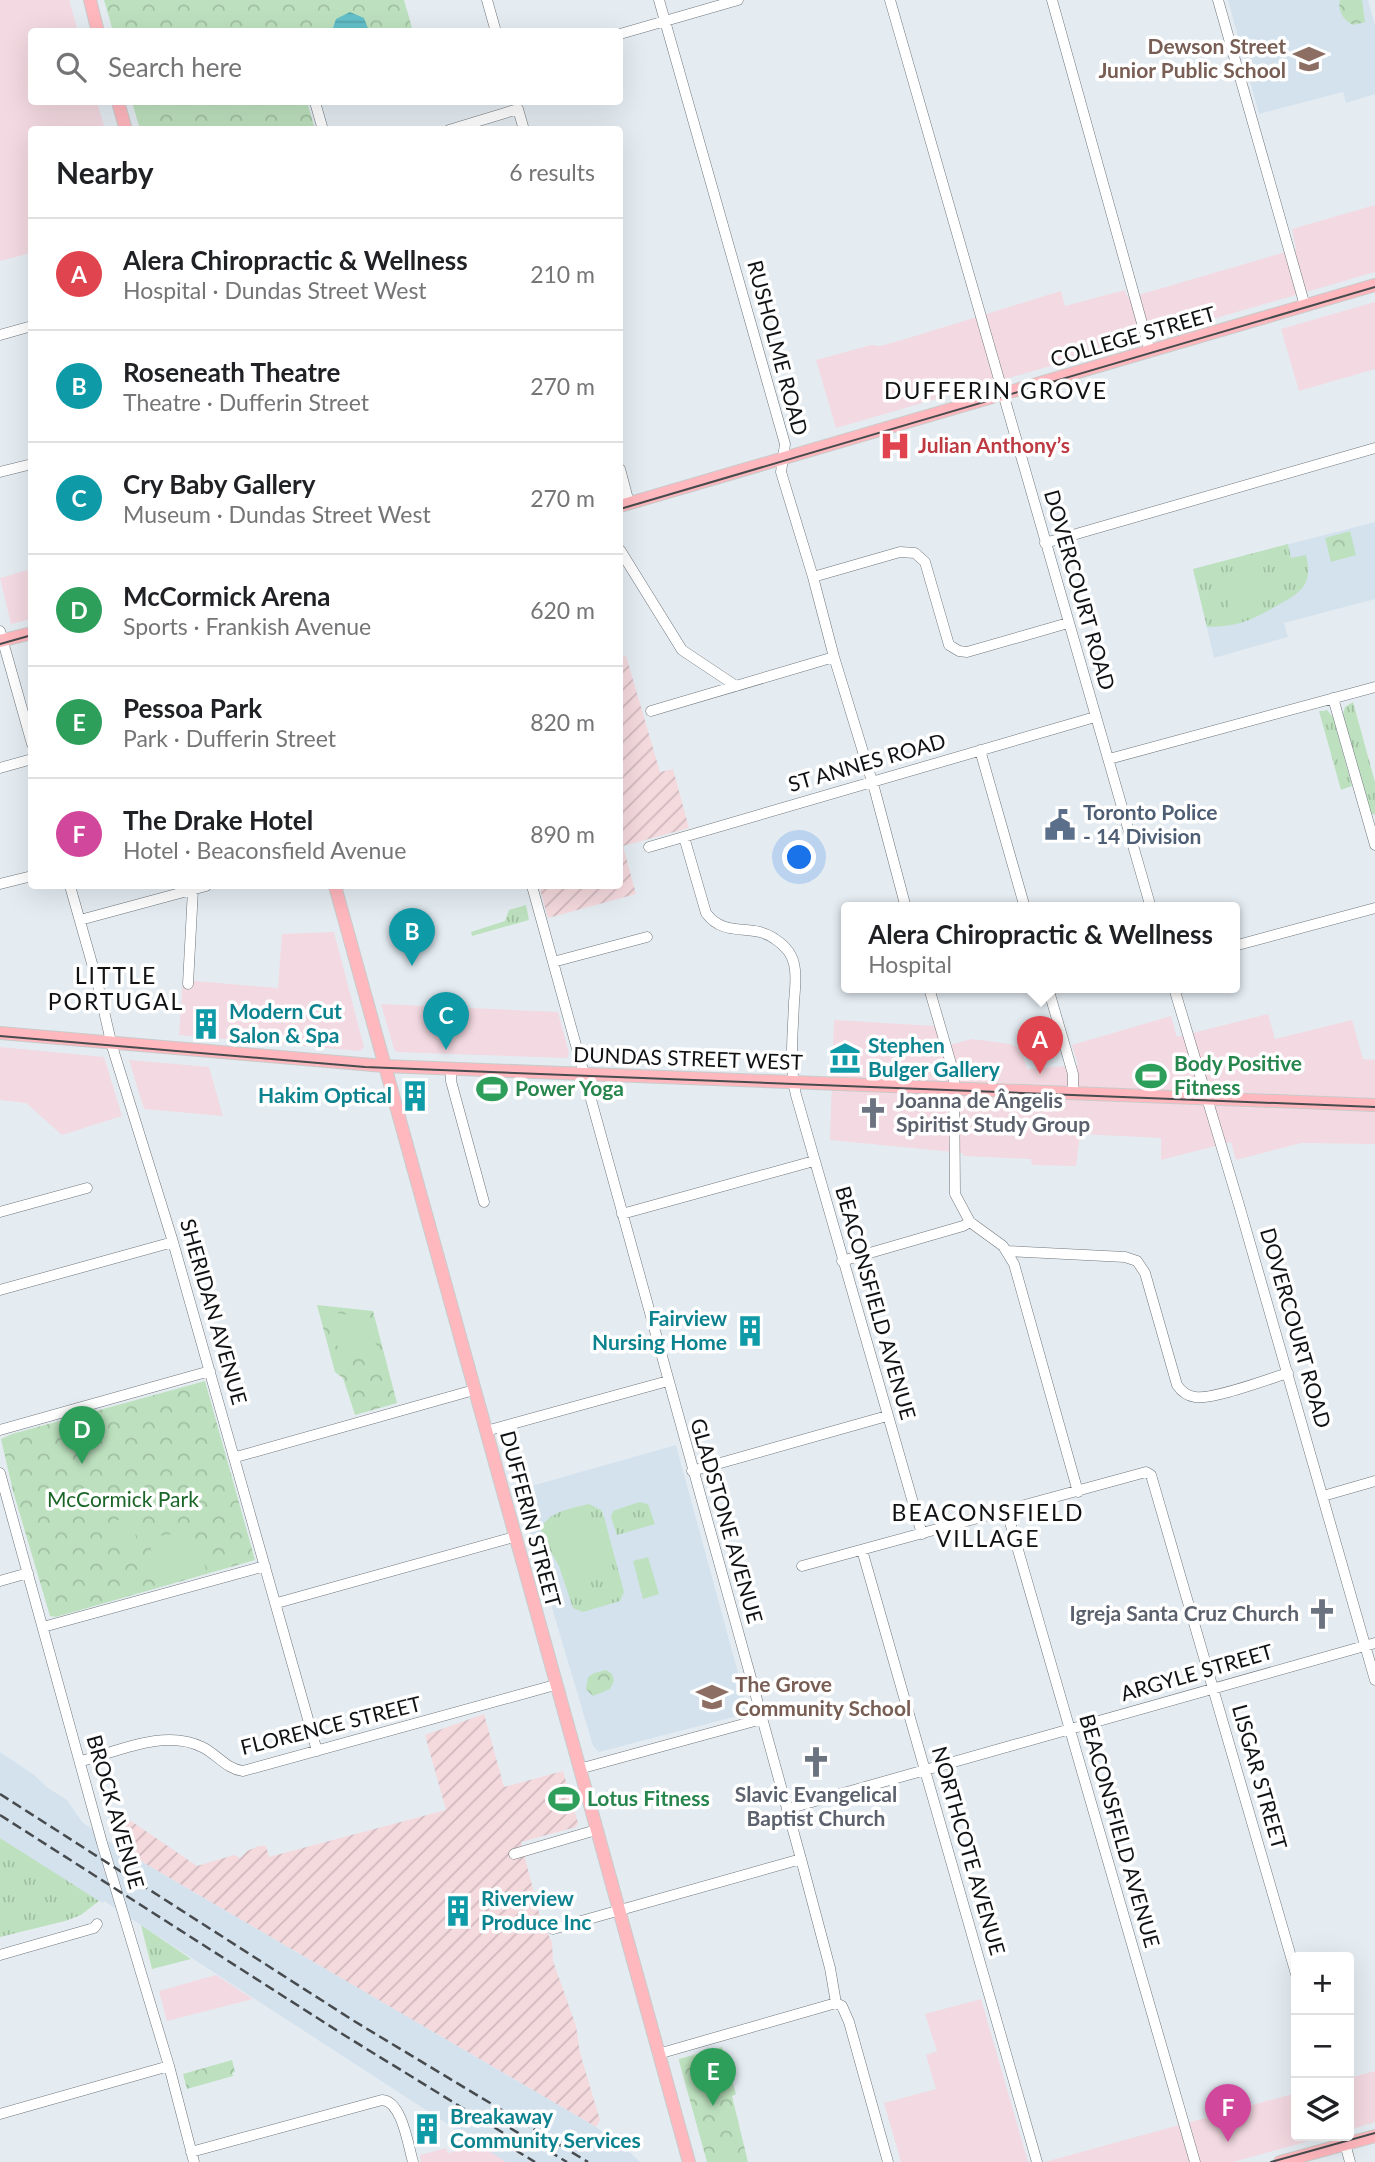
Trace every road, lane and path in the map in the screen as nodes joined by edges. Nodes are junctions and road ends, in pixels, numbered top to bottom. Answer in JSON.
{"nodes":[{"id":1,"x":90,"y":0,"type":"edge"},
{"id":2,"x":487,"y":0,"type":"edge"},
{"id":3,"x":659,"y":0,"type":"edge"},
{"id":4,"x":738,"y":0,"type":"edge"},
{"id":5,"x":890,"y":0,"type":"edge"},
{"id":6,"x":1052,"y":0,"type":"edge"},
{"id":7,"x":1218,"y":0,"type":"edge"},
{"id":8,"x":665,"y":21,"type":"junction"},
{"id":9,"x":98,"y":28,"type":"edge"},
{"id":10,"x":495,"y":28,"type":"edge"},
{"id":11,"x":623,"y":33,"type":"edge"},
{"id":12,"x":119,"y":105,"type":"edge"},
{"id":13,"x":317,"y":105,"type":"edge"},
{"id":14,"x":125,"y":126,"type":"edge"},
{"id":15,"x":322,"y":126,"type":"edge"},
{"id":16,"x":462,"y":126,"type":"edge"},
{"id":17,"x":523,"y":126,"type":"edge"},
{"id":18,"x":1375,"y":285,"type":"edge"},
{"id":19,"x":1305,"y":306,"type":"junction"},
{"id":20,"x":28,"y":327,"type":"edge"},
{"id":21,"x":0,"y":335,"type":"edge"},
{"id":22,"x":1150,"y":352,"type":"junction"},
{"id":23,"x":1002,"y":394,"type":"junction"},
{"id":24,"x":1375,"y":448,"type":"edge"},
{"id":25,"x":783,"y":459,"type":"junction"},
{"id":26,"x":28,"y":465,"type":"edge"},
{"id":27,"x":0,"y":472,"type":"edge"},
{"id":28,"x":624,"y":505,"type":"edge"},
{"id":29,"x":1045,"y":543,"type":"junction"},
{"id":30,"x":623,"y":555,"type":"edge"},
{"id":31,"x":813,"y":577,"type":"junction"},
{"id":32,"x":1068,"y":623,"type":"junction"},
{"id":33,"x":28,"y":634,"type":"edge"},
{"id":34,"x":1,"y":638,"type":"edge"},
{"id":35,"x":834,"y":657,"type":"junction"},
{"id":36,"x":736,"y":686,"type":"junction"},
{"id":37,"x":1375,"y":687,"type":"edge"},
{"id":38,"x":1333,"y":698,"type":"junction"},
{"id":39,"x":650,"y":711,"type":"dead end"},
{"id":40,"x":1095,"y":717,"type":"junction"},
{"id":41,"x":28,"y":730,"type":"edge"},
{"id":42,"x":980,"y":750,"type":"junction"},
{"id":43,"x":1109,"y":759,"type":"junction"},
{"id":44,"x":28,"y":760,"type":"edge"},
{"id":45,"x":0,"y":768,"type":"edge"},
{"id":46,"x":872,"y":781,"type":"junction"},
{"id":47,"x":684,"y":837,"type":"junction"},
{"id":48,"x":1375,"y":845,"type":"edge"},
{"id":49,"x":649,"y":846,"type":"dead end"},
{"id":50,"x":28,"y":877,"type":"edge"},
{"id":51,"x":0,"y":884,"type":"edge"},
{"id":52,"x":71,"y":889,"type":"edge"},
{"id":53,"x":194,"y":889,"type":"joint"},
{"id":54,"x":336,"y":889,"type":"edge"},
{"id":55,"x":533,"y":889,"type":"edge"},
{"id":56,"x":904,"y":902,"type":"edge"},
{"id":57,"x":1023,"y":902,"type":"edge"},
{"id":58,"x":1149,"y":902,"type":"edge"},
{"id":59,"x":1375,"y":908,"type":"edge"},
{"id":60,"x":80,"y":920,"type":"junction"},
{"id":61,"x":647,"y":937,"type":"dead end"},
{"id":62,"x":1240,"y":944,"type":"edge"},
{"id":63,"x":553,"y":962,"type":"junction"},
{"id":64,"x":188,"y":984,"type":"dead end"},
{"id":65,"x":931,"y":993,"type":"edge"},
{"id":66,"x":1049,"y":993,"type":"edge"},
{"id":67,"x":1176,"y":993,"type":"edge"},
{"id":68,"x":0,"y":1033,"type":"edge"},
{"id":69,"x":112,"y":1043,"type":"junction"},
{"id":70,"x":384,"y":1066,"type":"junction"},
{"id":71,"x":451,"y":1068,"type":"junction"},
{"id":72,"x":583,"y":1074,"type":"junction"},
{"id":73,"x":793,"y":1082,"type":"junction"},
{"id":74,"x":955,"y":1089,"type":"junction"},
{"id":75,"x":1073,"y":1093,"type":"junction"},
{"id":76,"x":1208,"y":1098,"type":"junction"},
{"id":77,"x":1375,"y":1105,"type":"edge"},
{"id":78,"x":814,"y":1161,"type":"junction"},
{"id":79,"x":87,"y":1188,"type":"dead end"},
{"id":80,"x":484,"y":1202,"type":"dead end"},
{"id":81,"x":0,"y":1212,"type":"edge"},
{"id":82,"x":622,"y":1213,"type":"junction"},
{"id":83,"x":970,"y":1222,"type":"junction"},
{"id":84,"x":173,"y":1242,"type":"junction"},
{"id":85,"x":1007,"y":1251,"type":"junction"},
{"id":86,"x":842,"y":1261,"type":"junction"},
{"id":87,"x":0,"y":1290,"type":"edge"},
{"id":88,"x":210,"y":1371,"type":"junction"},
{"id":89,"x":1288,"y":1373,"type":"junction"},
{"id":90,"x":668,"y":1381,"type":"junction"},
{"id":91,"x":474,"y":1390,"type":"junction"},
{"id":92,"x":887,"y":1416,"type":"junction"},
{"id":93,"x":0,"y":1430,"type":"edge"},
{"id":94,"x":486,"y":1431,"type":"junction"},
{"id":95,"x":236,"y":1457,"type":"junction"},
{"id":96,"x":692,"y":1471,"type":"junction"},
{"id":97,"x":0,"y":1473,"type":"edge"},
{"id":98,"x":1375,"y":1481,"type":"edge"},
{"id":99,"x":1078,"y":1492,"type":"junction"},
{"id":100,"x":1323,"y":1496,"type":"junction"},
{"id":101,"x":1007,"y":1511,"type":"junction"},
{"id":102,"x":922,"y":1534,"type":"junction"},
{"id":103,"x":514,"y":1537,"type":"junction"},
{"id":104,"x":862,"y":1550,"type":"junction"},
{"id":105,"x":265,"y":1566,"type":"junction"},
{"id":106,"x":802,"y":1566,"type":"dead end"},
{"id":107,"x":28,"y":1573,"type":"junction"},
{"id":108,"x":0,"y":1581,"type":"edge"},
{"id":109,"x":277,"y":1603,"type":"junction"},
{"id":110,"x":43,"y":1627,"type":"junction"},
{"id":111,"x":1370,"y":1645,"type":"edge"},
{"id":112,"x":1375,"y":1680,"type":"edge"},
{"id":113,"x":555,"y":1685,"type":"junction"},
{"id":114,"x":1214,"y":1688,"type":"junction"},
{"id":115,"x":762,"y":1719,"type":"junction"},
{"id":116,"x":1070,"y":1729,"type":"junction"},
{"id":117,"x":317,"y":1751,"type":"junction"},
{"id":118,"x":80,"y":1761,"type":"junction"},
{"id":119,"x":579,"y":1769,"type":"junction"},
{"id":120,"x":925,"y":1770,"type":"junction"},
{"id":121,"x":787,"y":1809,"type":"junction"},
{"id":122,"x":596,"y":1830,"type":"junction"},
{"id":123,"x":514,"y":1854,"type":"dead end"},
{"id":124,"x":801,"y":1859,"type":"junction"},
{"id":125,"x":618,"y":1910,"type":"junction"},
{"id":126,"x":97,"y":1924,"type":"dead end"},
{"id":127,"x":553,"y":1929,"type":"dead end"},
{"id":128,"x":0,"y":1955,"type":"edge"},
{"id":129,"x":1291,"y":1956,"type":"edge"},
{"id":130,"x":836,"y":2003,"type":"junction"},
{"id":131,"x":659,"y":2054,"type":"junction"},
{"id":132,"x":169,"y":2066,"type":"junction"},
{"id":133,"x":0,"y":2114,"type":"edge"},
{"id":134,"x":1375,"y":2136,"type":"edge"},
{"id":135,"x":1354,"y":2139,"type":"edge"},
{"id":136,"x":1341,"y":2141,"type":"edge"},
{"id":137,"x":1344,"y":2141,"type":"edge"},
{"id":138,"x":192,"y":2157,"type":"edge"},
{"id":139,"x":413,"y":2162,"type":"edge"},
{"id":140,"x":689,"y":2162,"type":"edge"},
{"id":141,"x":888,"y":2162,"type":"edge"},
{"id":142,"x":1037,"y":2162,"type":"edge"},
{"id":143,"x":1195,"y":2162,"type":"edge"},
{"id":144,"x":1280,"y":2162,"type":"edge"},
{"id":145,"x":1350,"y":2162,"type":"edge"}],
"edges":[{"from":1,"to":9,"type":"main road"},
{"from":2,"to":10,"type":"street"},
{"from":3,"to":8,"type":"street","name":"RUSHOLME ROAD"},
{"from":4,"to":8,"type":"street"},
{"from":5,"to":23,"type":"street","name":"DOVERCOURT ROAD"},
{"from":6,"to":22,"type":"street"},
{"from":7,"to":19,"type":"street"},
{"from":8,"to":11,"type":"street"},
{"from":8,"to":25,"type":"street","name":"RUSHOLME ROAD"},
{"from":12,"to":14,"type":"main road"},
{"from":13,"to":15,"type":"street"},
{"from":16,"to":17,"type":"street"},
{"from":18,"to":19,"type":"main road","name":"COLLEGE STREET"},
{"from":19,"to":22,"type":"main road","name":"COLLEGE STREET"},
{"from":20,"to":21,"type":"street"},
{"from":22,"to":23,"type":"main road","name":"COLLEGE STREET"},
{"from":23,"to":25,"type":"main road","name":"COLLEGE STREET"},
{"from":23,"to":29,"type":"street","name":"DOVERCOURT ROAD"},
{"from":24,"to":29,"type":"street"},
{"from":25,"to":28,"type":"main road","name":"COLLEGE STREET"},
{"from":25,"to":31,"type":"street","name":"RUSHOLME ROAD"},
{"from":26,"to":27,"type":"street"},
{"from":29,"to":32,"type":"street","name":"DOVERCOURT ROAD"},
{"from":30,"to":36,"type":"street"},
{"from":31,"to":32,"type":"street"},
{"from":31,"to":35,"type":"street","name":"RUSHOLME ROAD"},
{"from":32,"to":40,"type":"street","name":"DOVERCOURT ROAD"},
{"from":33,"to":34,"type":"main road"},
{"from":34,"to":41,"type":"street"},
{"from":35,"to":36,"type":"street"},
{"from":35,"to":46,"type":"street","name":"RUSHOLME ROAD"},
{"from":36,"to":39,"type":"street"},
{"from":37,"to":38,"type":"street"},
{"from":38,"to":43,"type":"street"},
{"from":38,"to":48,"type":"street"},
{"from":40,"to":42,"type":"street","name":"ST ANNES ROAD"},
{"from":40,"to":43,"type":"street","name":"DOVERCOURT ROAD"},
{"from":42,"to":46,"type":"street","name":"ST ANNES ROAD"},
{"from":42,"to":57,"type":"street"},
{"from":43,"to":58,"type":"street","name":"DOVERCOURT ROAD"},
{"from":44,"to":45,"type":"street"},
{"from":46,"to":47,"type":"street","name":"ST ANNES ROAD"},
{"from":46,"to":56,"type":"street","name":"RUSHOLME ROAD"},
{"from":47,"to":49,"type":"street","name":"ST ANNES ROAD"},
{"from":47,"to":73,"type":"street","name":"BEACONSFIELD AVENUE"},
{"from":50,"to":51,"type":"street"},
{"from":52,"to":60,"type":"street","name":"SHERIDAN AVENUE"},
{"from":53,"to":60,"type":"street"},
{"from":53,"to":64,"type":"street"},
{"from":54,"to":70,"type":"main road","name":"DUFFERIN STREET"},
{"from":55,"to":63,"type":"street","name":"GLADSTONE AVENUE"},
{"from":59,"to":62,"type":"street"},
{"from":60,"to":69,"type":"street","name":"SHERIDAN AVENUE"},
{"from":61,"to":63,"type":"street"},
{"from":63,"to":72,"type":"street","name":"GLADSTONE AVENUE"},
{"from":65,"to":74,"type":"street"},
{"from":66,"to":75,"type":"street"},
{"from":67,"to":76,"type":"street","name":"DOVERCOURT ROAD"},
{"from":68,"to":69,"type":"main road","name":"DUNDAS STREET WEST"},
{"from":69,"to":70,"type":"main road","name":"DUNDAS STREET WEST"},
{"from":69,"to":84,"type":"street","name":"SHERIDAN AVENUE"},
{"from":70,"to":71,"type":"main road","name":"DUNDAS STREET WEST"},
{"from":70,"to":91,"type":"main road","name":"DUFFERIN STREET"},
{"from":71,"to":72,"type":"main road","name":"DUNDAS STREET WEST"},
{"from":71,"to":80,"type":"street"},
{"from":72,"to":73,"type":"main road","name":"DUNDAS STREET WEST"},
{"from":72,"to":82,"type":"street","name":"GLADSTONE AVENUE"},
{"from":73,"to":74,"type":"main road","name":"DUNDAS STREET WEST"},
{"from":73,"to":78,"type":"street","name":"BEACONSFIELD AVENUE"},
{"from":74,"to":75,"type":"main road","name":"DUNDAS STREET WEST"},
{"from":74,"to":83,"type":"street"},
{"from":75,"to":76,"type":"main road","name":"DUNDAS STREET WEST"},
{"from":76,"to":77,"type":"main road","name":"DUNDAS STREET WEST"},
{"from":76,"to":89,"type":"street","name":"DOVERCOURT ROAD"},
{"from":78,"to":82,"type":"street"},
{"from":78,"to":86,"type":"street","name":"BEACONSFIELD AVENUE"},
{"from":79,"to":81,"type":"street"},
{"from":82,"to":90,"type":"street","name":"GLADSTONE AVENUE"},
{"from":83,"to":85,"type":"street"},
{"from":83,"to":86,"type":"street"},
{"from":84,"to":87,"type":"street"},
{"from":84,"to":88,"type":"street","name":"SHERIDAN AVENUE"},
{"from":85,"to":89,"type":"street"},
{"from":85,"to":99,"type":"street"},
{"from":86,"to":92,"type":"street","name":"BEACONSFIELD AVENUE"},
{"from":88,"to":93,"type":"street"},
{"from":88,"to":95,"type":"street","name":"SHERIDAN AVENUE"},
{"from":89,"to":100,"type":"street","name":"DOVERCOURT ROAD"},
{"from":90,"to":94,"type":"street"},
{"from":90,"to":96,"type":"street","name":"GLADSTONE AVENUE"},
{"from":91,"to":94,"type":"main road","name":"DUFFERIN STREET"},
{"from":91,"to":95,"type":"street"},
{"from":92,"to":96,"type":"street"},
{"from":92,"to":102,"type":"street","name":"BEACONSFIELD AVENUE"},
{"from":94,"to":103,"type":"main road","name":"DUFFERIN STREET"},
{"from":95,"to":105,"type":"street","name":"SHERIDAN AVENUE"},
{"from":96,"to":115,"type":"street","name":"GLADSTONE AVENUE"},
{"from":97,"to":107,"type":"street","name":"BROCK AVENUE"},
{"from":98,"to":100,"type":"street"},
{"from":99,"to":101,"type":"street"},
{"from":99,"to":114,"type":"street","name":"LISGAR STREET"},
{"from":100,"to":111,"type":"street","name":"DOVERCOURT ROAD"},
{"from":101,"to":102,"type":"street"},
{"from":101,"to":116,"type":"street","name":"BEACONSFIELD AVENUE"},
{"from":102,"to":104,"type":"street"},
{"from":103,"to":109,"type":"street"},
{"from":103,"to":113,"type":"main road","name":"DUFFERIN STREET"},
{"from":104,"to":106,"type":"street"},
{"from":104,"to":120,"type":"street","name":"NORTHCOTE AVENUE"},
{"from":105,"to":109,"type":"street","name":"SHERIDAN AVENUE"},
{"from":105,"to":110,"type":"street"},
{"from":107,"to":108,"type":"street"},
{"from":107,"to":110,"type":"street","name":"BROCK AVENUE"},
{"from":109,"to":117,"type":"street","name":"SHERIDAN AVENUE"},
{"from":110,"to":118,"type":"street","name":"BROCK AVENUE"},
{"from":111,"to":112,"type":"street","name":"DOVERCOURT ROAD"},
{"from":111,"to":114,"type":"street","name":"ARGYLE STREET"},
{"from":113,"to":117,"type":"street","name":"FLORENCE STREET"},
{"from":113,"to":119,"type":"main road","name":"DUFFERIN STREET"},
{"from":114,"to":116,"type":"street","name":"ARGYLE STREET"},
{"from":114,"to":129,"type":"street","name":"LISGAR STREET"},
{"from":115,"to":119,"type":"street"},
{"from":115,"to":121,"type":"street","name":"GLADSTONE AVENUE"},
{"from":116,"to":120,"type":"street","name":"ARGYLE STREET"},
{"from":116,"to":143,"type":"street","name":"BEACONSFIELD AVENUE"},
{"from":117,"to":118,"type":"street","name":"FLORENCE STREET"},
{"from":118,"to":132,"type":"street","name":"BROCK AVENUE"},
{"from":119,"to":122,"type":"main road","name":"DUFFERIN STREET"},
{"from":120,"to":121,"type":"street","name":"ARGYLE STREET"},
{"from":120,"to":142,"type":"street","name":"NORTHCOTE AVENUE"},
{"from":121,"to":124,"type":"street","name":"GLADSTONE AVENUE"},
{"from":122,"to":123,"type":"street"},
{"from":122,"to":125,"type":"main road","name":"DUFFERIN STREET"},
{"from":124,"to":125,"type":"street"},
{"from":124,"to":130,"type":"street","name":"GLADSTONE AVENUE"},
{"from":125,"to":127,"type":"street"},
{"from":125,"to":131,"type":"main road","name":"DUFFERIN STREET"},
{"from":126,"to":128,"type":"street"},
{"from":130,"to":131,"type":"street"},
{"from":130,"to":141,"type":"street","name":"GLADSTONE AVENUE"},
{"from":131,"to":140,"type":"main road","name":"DUFFERIN STREET"},
{"from":132,"to":133,"type":"street"},
{"from":132,"to":138,"type":"street","name":"BROCK AVENUE"},
{"from":134,"to":135,"type":"main road"},
{"from":136,"to":144,"type":"main road"},
{"from":137,"to":145,"type":"street"},
{"from":138,"to":139,"type":"street"}]}
